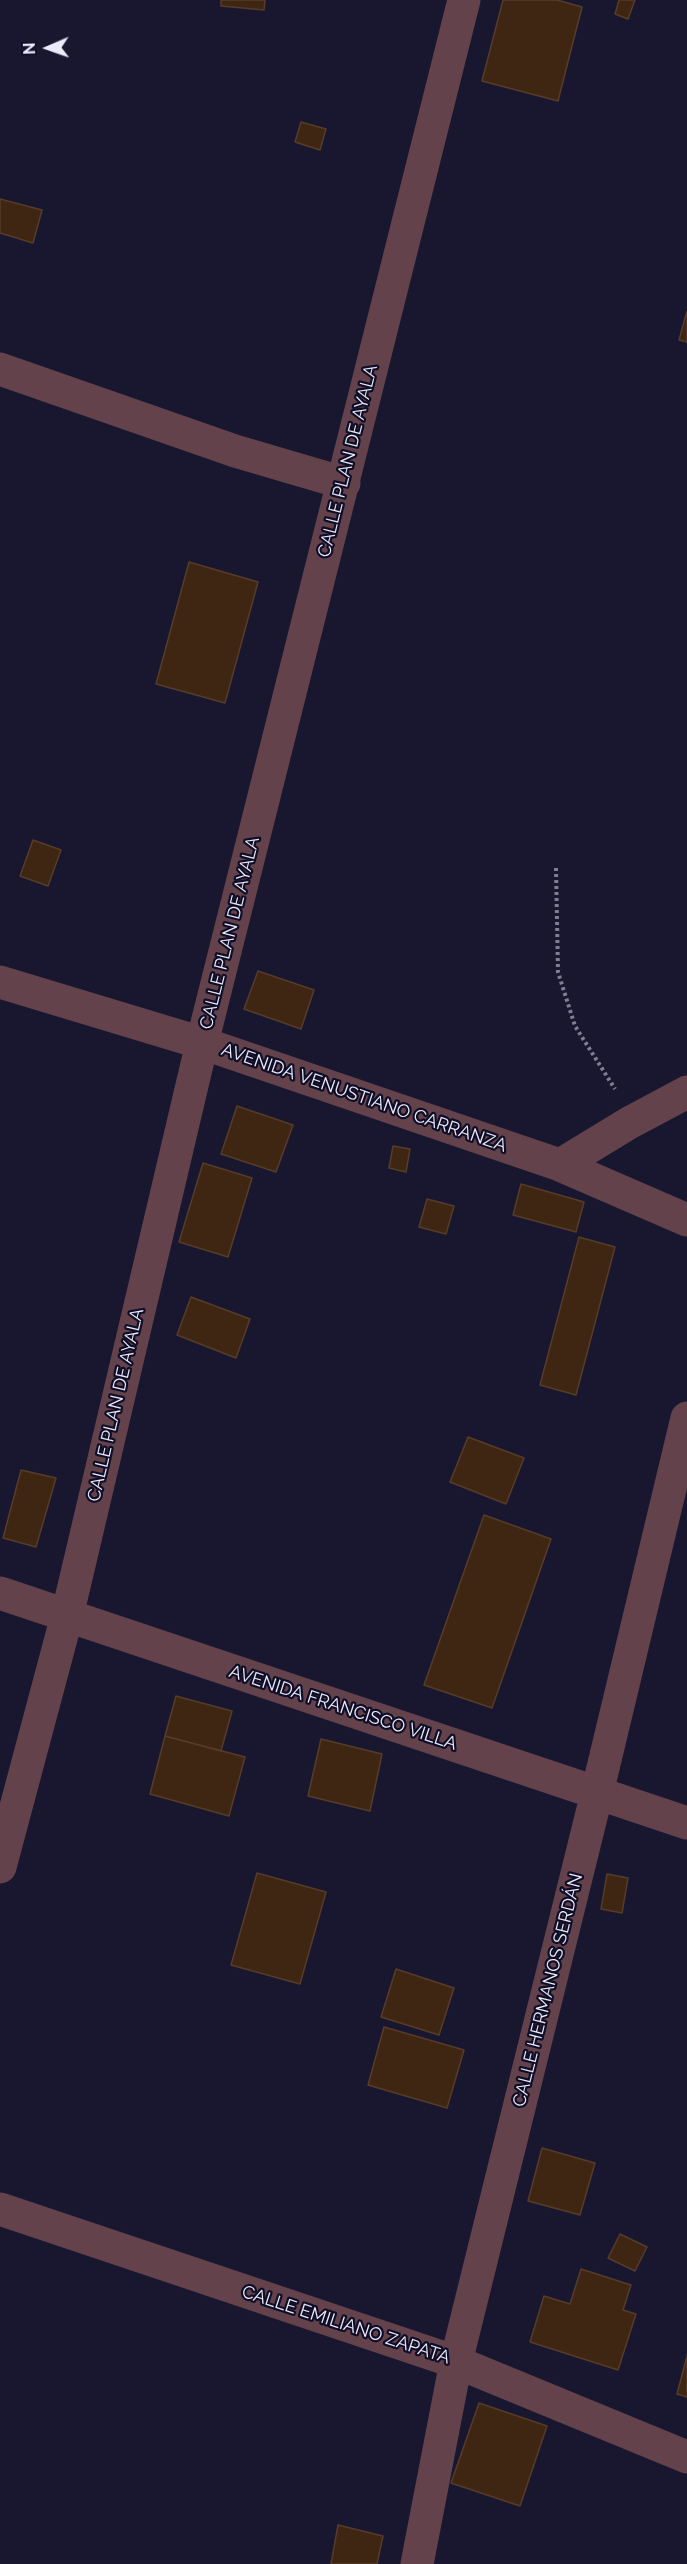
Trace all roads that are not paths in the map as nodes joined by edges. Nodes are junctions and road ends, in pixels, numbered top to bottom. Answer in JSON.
{"nodes":[{"id":1,"x":464,"y":0,"type":"edge"},
{"id":2,"x":0,"y":369,"type":"edge"},
{"id":3,"x":344,"y":483,"type":"junction"},
{"id":4,"x":0,"y":982,"type":"edge"},
{"id":5,"x":202,"y":1043,"type":"junction"},
{"id":6,"x":687,"y":1092,"type":"edge"},
{"id":7,"x":560,"y":1165,"type":"junction"},
{"id":8,"x":687,"y":1220,"type":"edge"},
{"id":9,"x":687,"y":1418,"type":"edge"},
{"id":10,"x":0,"y":1593,"type":"edge"},
{"id":11,"x":67,"y":1616,"type":"junction"},
{"id":12,"x":597,"y":1792,"type":"junction"},
{"id":13,"x":687,"y":1823,"type":"edge"},
{"id":14,"x":0,"y":1867,"type":"edge"},
{"id":15,"x":0,"y":2210,"type":"edge"},
{"id":16,"x":456,"y":2362,"type":"junction"},
{"id":17,"x":687,"y":2457,"type":"edge"},
{"id":18,"x":417,"y":2564,"type":"edge"}],
"edges":[{"from":1,"to":3,"type":"street","name":"CALLE PLAN DE AYALA"},
{"from":2,"to":3,"type":"street"},
{"from":3,"to":5,"type":"street","name":"CALLE PLAN DE AYALA"},
{"from":4,"to":5,"type":"street","name":"AVENIDA VENUSTIANO CARRANZA"},
{"from":5,"to":7,"type":"street","name":"AVENIDA VENUSTIANO CARRANZA"},
{"from":5,"to":11,"type":"street","name":"CALLE PLAN DE AYALA"},
{"from":6,"to":7,"type":"street"},
{"from":7,"to":8,"type":"street","name":"AVENIDA VENUSTIANO CARRANZA"},
{"from":9,"to":12,"type":"street","name":"CALLE HERMANOS SERDÁN"},
{"from":10,"to":11,"type":"street","name":"AVENIDA FRANCISCO VILLA"},
{"from":11,"to":12,"type":"street","name":"AVENIDA FRANCISCO VILLA"},
{"from":11,"to":14,"type":"street","name":"CALLE PLAN DE AYALA"},
{"from":12,"to":13,"type":"street","name":"AVENIDA FRANCISCO VILLA"},
{"from":12,"to":16,"type":"street","name":"CALLE HERMANOS SERDÁN"},
{"from":15,"to":16,"type":"street","name":"CALLE EMILIANO ZAPATA"},
{"from":16,"to":17,"type":"street","name":"CALLE EMILIANO ZAPATA"},
{"from":16,"to":18,"type":"street","name":"CALLE HERMANOS SERDÁN"}]}
